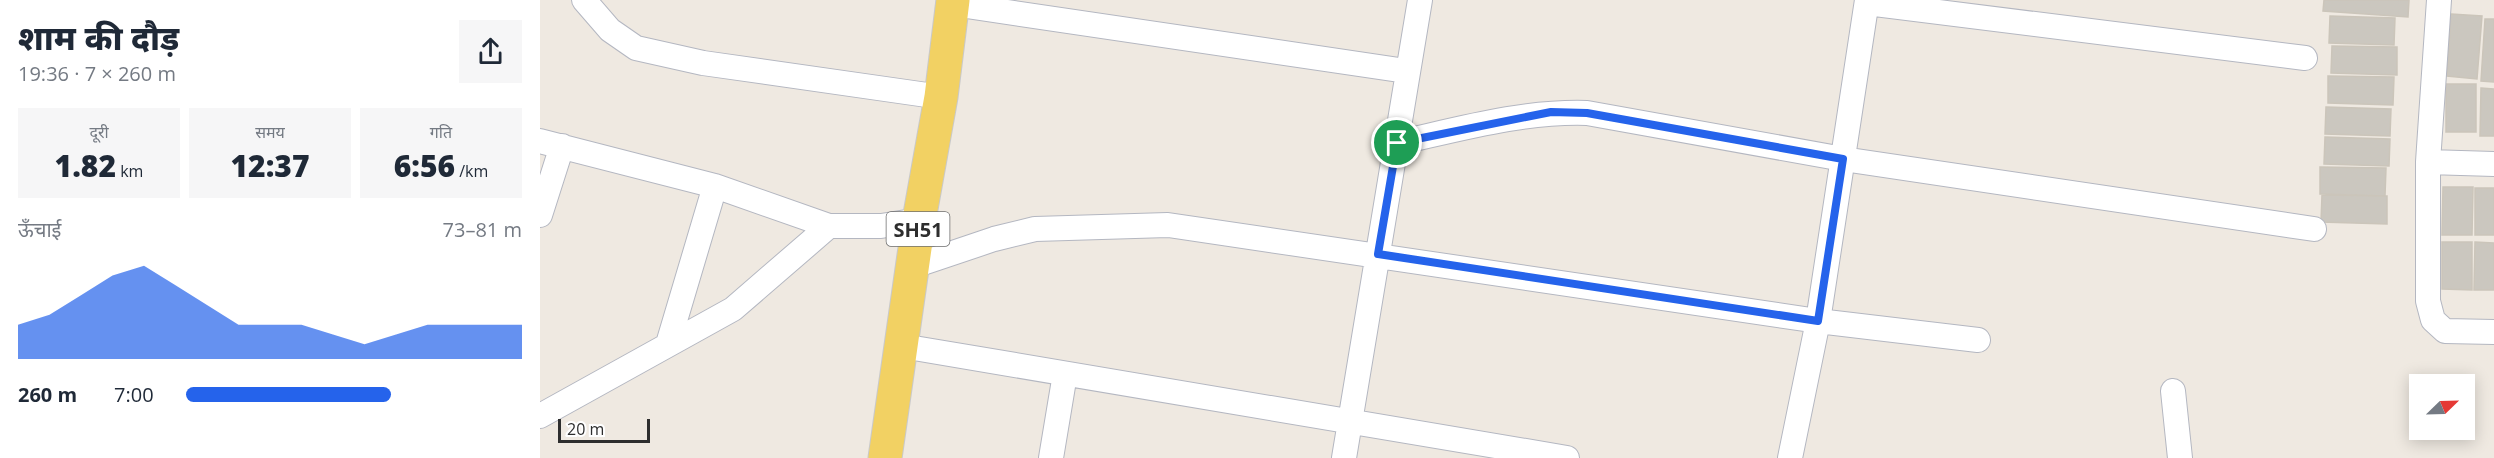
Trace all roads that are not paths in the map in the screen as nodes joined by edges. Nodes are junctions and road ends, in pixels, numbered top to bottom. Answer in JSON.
{"nodes":[{"id":1,"x":584,"y":0,"type":"edge"},
{"id":2,"x":1420,"y":0,"type":"edge"},
{"id":3,"x":2439,"y":0,"type":"edge"},
{"id":4,"x":953,"y":2,"type":"edge"},
{"id":5,"x":1867,"y":2,"type":"edge"},
{"id":6,"x":2305,"y":58,"type":"dead end"},
{"id":7,"x":1405,"y":79,"type":"junction"},
{"id":8,"x":941,"y":97,"type":"junction"},
{"id":9,"x":1398,"y":133,"type":"junction"},
{"id":10,"x":551,"y":143,"type":"edge"},
{"id":11,"x":1843,"y":159,"type":"junction"},
{"id":12,"x":2428,"y":162,"type":"junction"},
{"id":13,"x":2494,"y":165,"type":"edge"},
{"id":14,"x":715,"y":186,"type":"junction"},
{"id":15,"x":540,"y":215,"type":"edge"},
{"id":16,"x":919,"y":220,"type":"junction"},
{"id":17,"x":829,"y":226,"type":"junction"},
{"id":18,"x":2314,"y":229,"type":"dead end"},
{"id":19,"x":1378,"y":254,"type":"junction"},
{"id":20,"x":914,"y":266,"type":"junction"},
{"id":21,"x":1818,"y":321,"type":"junction"},
{"id":22,"x":2494,"y":332,"type":"edge"},
{"id":23,"x":1978,"y":340,"type":"dead end"},
{"id":24,"x":668,"y":344,"type":"junction"},
{"id":25,"x":902,"y":346,"type":"junction"},
{"id":26,"x":1065,"y":374,"type":"junction"},
{"id":27,"x":2173,"y":391,"type":"dead end"},
{"id":28,"x":540,"y":416,"type":"edge"},
{"id":29,"x":1349,"y":423,"type":"junction"},
{"id":30,"x":885,"y":458,"type":"edge"},
{"id":31,"x":1051,"y":458,"type":"edge"},
{"id":32,"x":1344,"y":458,"type":"edge"},
{"id":33,"x":1568,"y":458,"type":"edge"},
{"id":34,"x":1790,"y":458,"type":"edge"},
{"id":35,"x":2180,"y":458,"type":"edge"}],
"edges":[{"from":1,"to":8,"type":"street"},
{"from":2,"to":7,"type":"street"},
{"from":3,"to":12,"type":"street"},
{"from":4,"to":7,"type":"street"},
{"from":4,"to":8,"type":"main road","number":"SH51"},
{"from":5,"to":6,"type":"street"},
{"from":5,"to":11,"type":"street"},
{"from":7,"to":9,"type":"street"},
{"from":8,"to":16,"type":"main road","number":"SH51"},
{"from":9,"to":11,"type":"street"},
{"from":9,"to":19,"type":"street"},
{"from":10,"to":14,"type":"street"},
{"from":10,"to":15,"type":"street"},
{"from":11,"to":18,"type":"street"},
{"from":11,"to":21,"type":"street"},
{"from":12,"to":13,"type":"street"},
{"from":12,"to":22,"type":"street"},
{"from":14,"to":17,"type":"street"},
{"from":14,"to":24,"type":"street"},
{"from":16,"to":17,"type":"street"},
{"from":16,"to":20,"type":"main road","number":"SH51"},
{"from":17,"to":24,"type":"street"},
{"from":19,"to":20,"type":"street"},
{"from":19,"to":21,"type":"street"},
{"from":19,"to":29,"type":"street"},
{"from":20,"to":25,"type":"main road","number":"SH51"},
{"from":21,"to":23,"type":"street"},
{"from":21,"to":34,"type":"street"},
{"from":24,"to":28,"type":"street"},
{"from":25,"to":26,"type":"street"},
{"from":25,"to":30,"type":"main road","number":"SH51"},
{"from":26,"to":29,"type":"street"},
{"from":26,"to":31,"type":"street"},
{"from":27,"to":35,"type":"street"},
{"from":29,"to":32,"type":"street"},
{"from":29,"to":33,"type":"street"}]}
